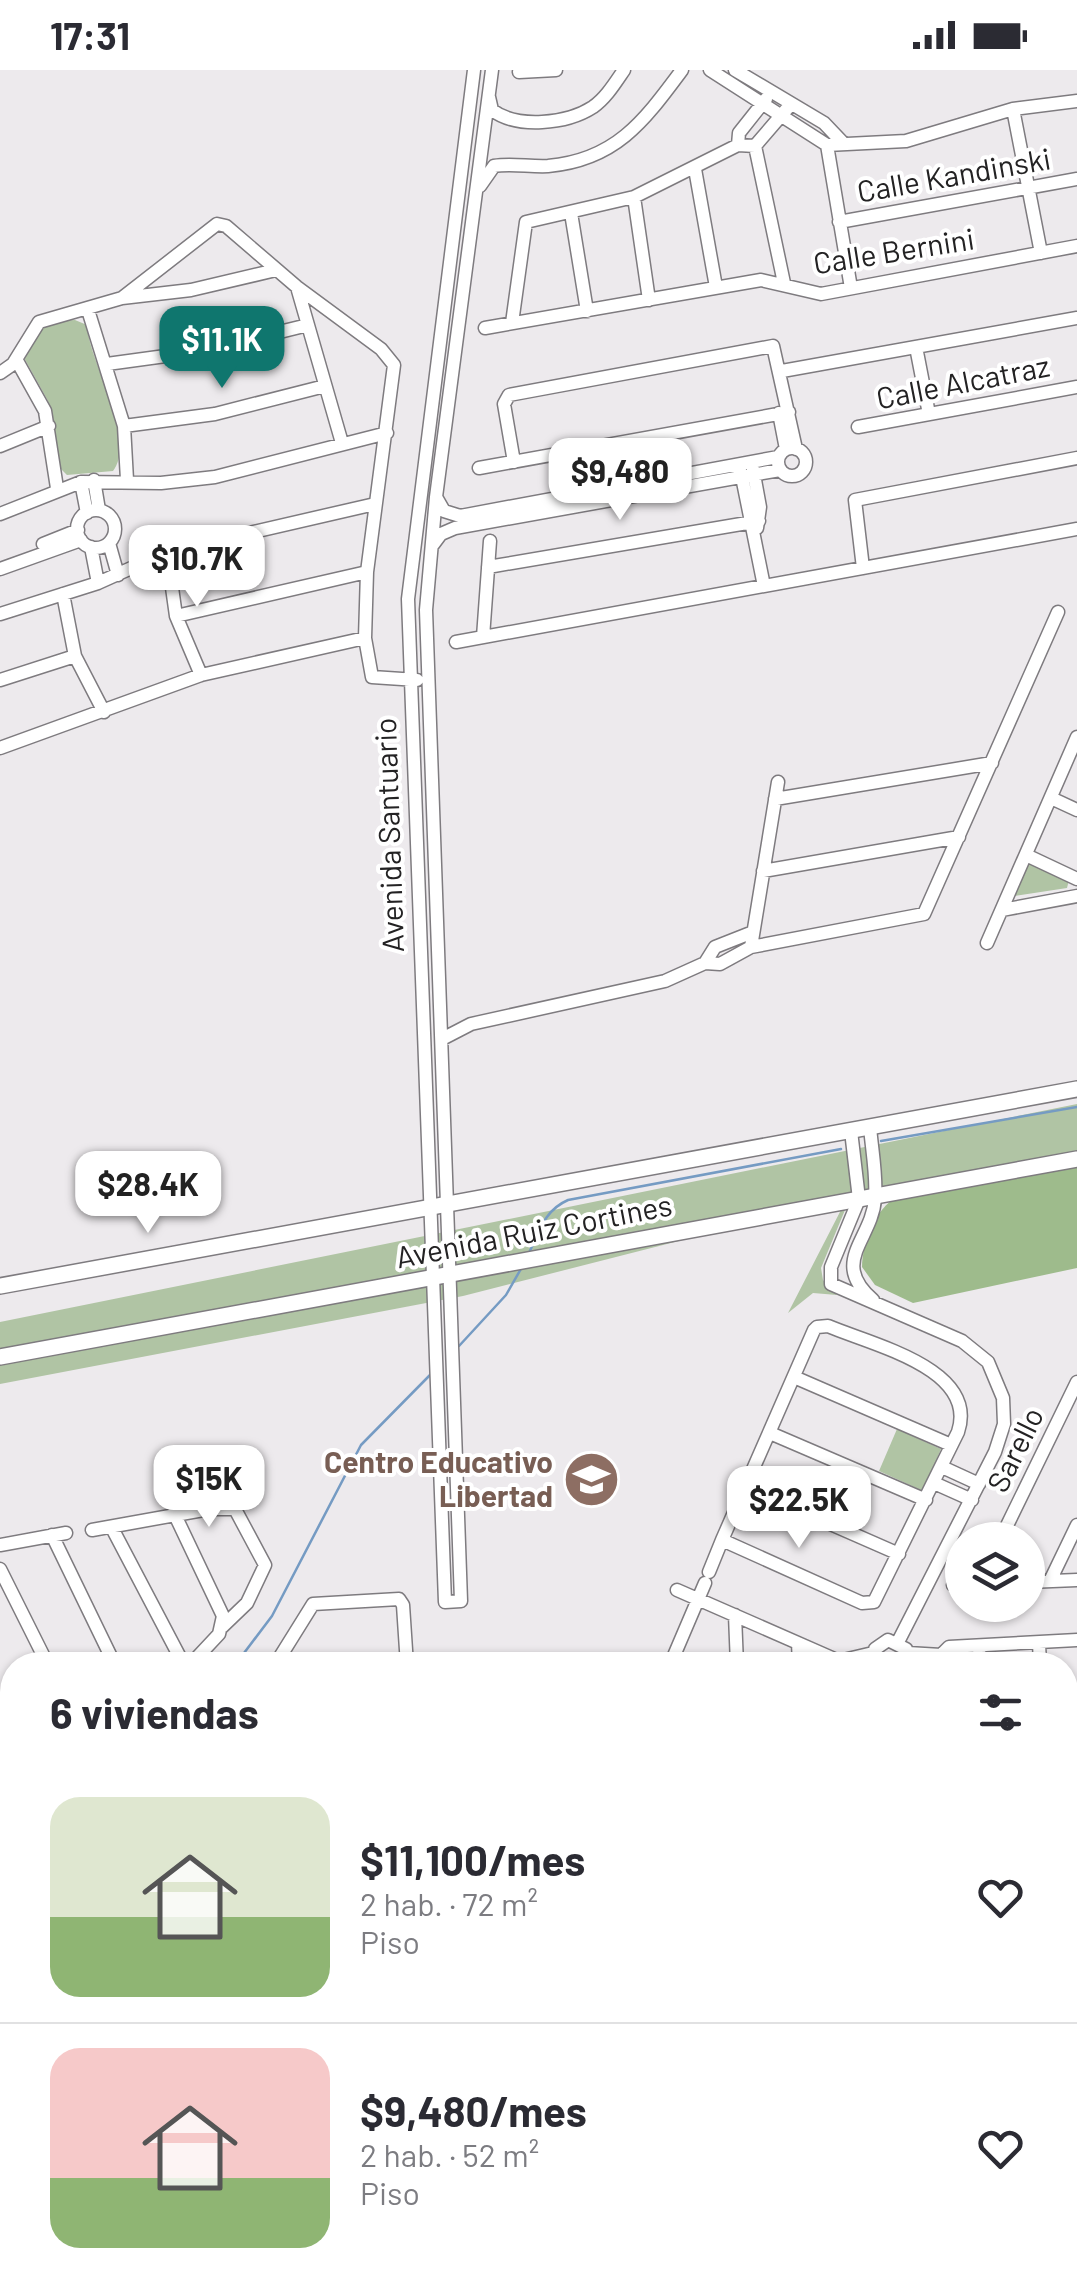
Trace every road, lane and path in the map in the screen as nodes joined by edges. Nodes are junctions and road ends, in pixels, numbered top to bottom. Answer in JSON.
{"nodes":[{"id":1,"x":455,"y":70,"type":"edge"},
{"id":2,"x":550,"y":70,"type":"edge"},
{"id":3,"x":624,"y":70,"type":"edge"},
{"id":4,"x":682,"y":70,"type":"edge"},
{"id":5,"x":710,"y":70,"type":"edge"},
{"id":6,"x":735,"y":70,"type":"edge"},
{"id":7,"x":474,"y":72,"type":"edge"},
{"id":8,"x":520,"y":72,"type":"edge"},
{"id":9,"x":491,"y":81,"type":"edge"},
{"id":10,"x":766,"y":99,"type":"junction"},
{"id":11,"x":1077,"y":102,"type":"edge"},
{"id":12,"x":791,"y":104,"type":"junction"},
{"id":13,"x":1013,"y":109,"type":"junction"},
{"id":14,"x":783,"y":118,"type":"junction"},
{"id":15,"x":844,"y":144,"type":"junction"},
{"id":16,"x":738,"y":145,"type":"junction"},
{"id":17,"x":827,"y":145,"type":"junction"},
{"id":18,"x":756,"y":146,"type":"junction"},
{"id":19,"x":695,"y":169,"type":"junction"},
{"id":20,"x":1077,"y":180,"type":"edge"},
{"id":21,"x":1028,"y":188,"type":"junction"},
{"id":22,"x":634,"y":197,"type":"junction"},
{"id":23,"x":475,"y":201,"type":"junction"},
{"id":24,"x":570,"y":213,"type":"junction"},
{"id":25,"x":839,"y":222,"type":"junction"},
{"id":26,"x":1077,"y":246,"type":"edge"},
{"id":27,"x":1041,"y":253,"type":"junction"},
{"id":28,"x":276,"y":270,"type":"junction"},
{"id":29,"x":784,"y":284,"type":"junction"},
{"id":30,"x":297,"y":287,"type":"junction"},
{"id":31,"x":716,"y":287,"type":"junction"},
{"id":32,"x":851,"y":288,"type":"junction"},
{"id":33,"x":122,"y":298,"type":"junction"},
{"id":34,"x":649,"y":300,"type":"junction"},
{"id":35,"x":88,"y":310,"type":"junction"},
{"id":36,"x":588,"y":311,"type":"junction"},
{"id":37,"x":1077,"y":318,"type":"edge"},
{"id":38,"x":512,"y":323,"type":"junction"},
{"id":39,"x":308,"y":326,"type":"junction"},
{"id":40,"x":485,"y":328,"type":"dead end"},
{"id":41,"x":916,"y":347,"type":"junction"},
{"id":42,"x":16,"y":359,"type":"junction"},
{"id":43,"x":107,"y":364,"type":"junction"},
{"id":44,"x":436,"y":366,"type":"junction"},
{"id":45,"x":452,"y":368,"type":"junction"},
{"id":46,"x":782,"y":372,"type":"junction"},
{"id":47,"x":0,"y":373,"type":"edge"},
{"id":48,"x":326,"y":386,"type":"junction"},
{"id":49,"x":1077,"y":387,"type":"edge"},
{"id":50,"x":784,"y":412,"type":"junction"},
{"id":51,"x":929,"y":414,"type":"junction"},
{"id":52,"x":50,"y":426,"type":"junction"},
{"id":53,"x":124,"y":426,"type":"junction"},
{"id":54,"x":858,"y":428,"type":"dead end"},
{"id":55,"x":387,"y":433,"type":"junction"},
{"id":56,"x":342,"y":443,"type":"junction"},
{"id":57,"x":0,"y":446,"type":"edge"},
{"id":58,"x":1077,"y":458,"type":"edge"},
{"id":59,"x":514,"y":462,"type":"junction"},
{"id":60,"x":479,"y":468,"type":"dead end"},
{"id":61,"x":747,"y":470,"type":"junction"},
{"id":62,"x":128,"y":480,"type":"junction"},
{"id":63,"x":88,"y":481,"type":"junction"},
{"id":64,"x":58,"y":488,"type":"junction"},
{"id":65,"x":436,"y":497,"type":"junction"},
{"id":66,"x":376,"y":504,"type":"junction"},
{"id":67,"x":93,"y":512,"type":"junction"},
{"id":68,"x":0,"y":514,"type":"edge"},
{"id":69,"x":755,"y":524,"type":"junction"},
{"id":70,"x":1077,"y":529,"type":"edge"},
{"id":71,"x":83,"y":539,"type":"junction"},
{"id":72,"x":490,"y":540,"type":"dead end"},
{"id":73,"x":109,"y":543,"type":"junction"},
{"id":74,"x":431,"y":548,"type":"junction"},
{"id":75,"x":167,"y":552,"type":"junction"},
{"id":76,"x":0,"y":560,"type":"edge"},
{"id":77,"x":488,"y":567,"type":"junction"},
{"id":78,"x":0,"y":568,"type":"edge"},
{"id":79,"x":864,"y":568,"type":"junction"},
{"id":80,"x":367,"y":572,"type":"junction"},
{"id":81,"x":118,"y":575,"type":"junction"},
{"id":82,"x":98,"y":583,"type":"junction"},
{"id":83,"x":764,"y":586,"type":"junction"},
{"id":84,"x":63,"y":594,"type":"junction"},
{"id":85,"x":1058,"y":612,"type":"dead end"},
{"id":86,"x":0,"y":614,"type":"edge"},
{"id":87,"x":176,"y":616,"type":"junction"},
{"id":88,"x":365,"y":638,"type":"junction"},
{"id":89,"x":483,"y":638,"type":"junction"},
{"id":90,"x":456,"y":642,"type":"dead end"},
{"id":91,"x":75,"y":656,"type":"junction"},
{"id":92,"x":201,"y":675,"type":"junction"},
{"id":93,"x":427,"y":678,"type":"junction"},
{"id":94,"x":0,"y":680,"type":"edge"},
{"id":95,"x":410,"y":680,"type":"junction"},
{"id":96,"x":104,"y":712,"type":"junction"},
{"id":97,"x":1076,"y":740,"type":"edge"},
{"id":98,"x":0,"y":748,"type":"edge"},
{"id":99,"x":992,"y":763,"type":"junction"},
{"id":100,"x":778,"y":782,"type":"dead end"},
{"id":101,"x":1050,"y":798,"type":"junction"},
{"id":102,"x":775,"y":799,"type":"junction"},
{"id":103,"x":1077,"y":810,"type":"edge"},
{"id":104,"x":959,"y":837,"type":"junction"},
{"id":105,"x":1026,"y":855,"type":"junction"},
{"id":106,"x":763,"y":871,"type":"junction"},
{"id":107,"x":1077,"y":879,"type":"edge"},
{"id":108,"x":1077,"y":896,"type":"edge"},
{"id":109,"x":1002,"y":910,"type":"junction"},
{"id":110,"x":754,"y":932,"type":"junction"},
{"id":111,"x":439,"y":939,"type":"junction"},
{"id":112,"x":419,"y":942,"type":"junction"},
{"id":113,"x":987,"y":943,"type":"dead end"},
{"id":114,"x":751,"y":947,"type":"junction"},
{"id":115,"x":706,"y":963,"type":"junction"},
{"id":116,"x":441,"y":1010,"type":"junction"},
{"id":117,"x":472,"y":1024,"type":"junction"},
{"id":118,"x":442,"y":1039,"type":"junction"},
{"id":119,"x":1077,"y":1089,"type":"edge"},
{"id":120,"x":870,"y":1127,"type":"junction"},
{"id":121,"x":851,"y":1130,"type":"junction"},
{"id":122,"x":1077,"y":1159,"type":"edge"},
{"id":123,"x":867,"y":1198,"type":"junction"},
{"id":124,"x":448,"y":1202,"type":"junction"},
{"id":125,"x":427,"y":1206,"type":"junction"},
{"id":126,"x":451,"y":1275,"type":"junction"},
{"id":127,"x":431,"y":1279,"type":"junction"},
{"id":128,"x":0,"y":1286,"type":"edge"},
{"id":129,"x":879,"y":1305,"type":"junction"},
{"id":130,"x":0,"y":1356,"type":"edge"},
{"id":131,"x":794,"y":1377,"type":"junction"},
{"id":132,"x":1077,"y":1382,"type":"edge"},
{"id":133,"x":770,"y":1432,"type":"junction"},
{"id":134,"x":952,"y":1445,"type":"junction"},
{"id":135,"x":942,"y":1467,"type":"junction"},
{"id":136,"x":934,"y":1483,"type":"junction"},
{"id":137,"x":980,"y":1484,"type":"junction"},
{"id":138,"x":746,"y":1487,"type":"junction"},
{"id":139,"x":926,"y":1500,"type":"junction"},
{"id":140,"x":972,"y":1500,"type":"junction"},
{"id":141,"x":175,"y":1515,"type":"junction"},
{"id":142,"x":1009,"y":1522,"type":"edge"},
{"id":143,"x":1077,"y":1525,"type":"edge"},
{"id":144,"x":112,"y":1528,"type":"junction"},
{"id":145,"x":92,"y":1530,"type":"dead end"},
{"id":146,"x":722,"y":1540,"type":"junction"},
{"id":147,"x":0,"y":1545,"type":"edge"},
{"id":148,"x":900,"y":1554,"type":"junction"},
{"id":149,"x":0,"y":1569,"type":"edge"},
{"id":150,"x":1077,"y":1580,"type":"edge"},
{"id":151,"x":1045,"y":1581,"type":"edge"},
{"id":152,"x":1050,"y":1581,"type":"junction"},
{"id":153,"x":677,"y":1590,"type":"dead end"},
{"id":154,"x":698,"y":1599,"type":"junction"},
{"id":155,"x":735,"y":1615,"type":"junction"},
{"id":156,"x":222,"y":1627,"type":"junction"},
{"id":157,"x":1077,"y":1640,"type":"edge"},
{"id":158,"x":798,"y":1643,"type":"junction"},
{"id":159,"x":1039,"y":1643,"type":"junction"},
{"id":160,"x":979,"y":1646,"type":"junction"},
{"id":161,"x":42,"y":1652,"type":"edge"},
{"id":162,"x":110,"y":1652,"type":"edge"},
{"id":163,"x":183,"y":1652,"type":"edge"},
{"id":164,"x":201,"y":1652,"type":"edge"},
{"id":165,"x":284,"y":1652,"type":"edge"},
{"id":166,"x":406,"y":1652,"type":"edge"},
{"id":167,"x":677,"y":1652,"type":"edge"},
{"id":168,"x":736,"y":1652,"type":"edge"},
{"id":169,"x":798,"y":1652,"type":"edge"},
{"id":170,"x":817,"y":1652,"type":"edge"},
{"id":171,"x":878,"y":1652,"type":"edge"},
{"id":172,"x":902,"y":1652,"type":"edge"},
{"id":173,"x":904,"y":1652,"type":"edge"},
{"id":174,"x":944,"y":1652,"type":"edge"},
{"id":175,"x":979,"y":1652,"type":"edge"},
{"id":176,"x":1039,"y":1652,"type":"edge"}],
"edges":[{"from":1,"to":7,"type":"street"},
{"from":2,"to":8,"type":"street"},
{"from":3,"to":9,"type":"street"},
{"from":4,"to":23,"type":"street"},
{"from":5,"to":10,"type":"street"},
{"from":6,"to":10,"type":"street"},
{"from":7,"to":9,"type":"street"},
{"from":7,"to":44,"type":"street","name":"Avenida Santuario"},
{"from":9,"to":23,"type":"street","name":"Avenida Santuario"},
{"from":10,"to":12,"type":"street"},
{"from":10,"to":14,"type":"street"},
{"from":10,"to":16,"type":"street"},
{"from":11,"to":13,"type":"street"},
{"from":12,"to":14,"type":"street"},
{"from":12,"to":15,"type":"street"},
{"from":13,"to":15,"type":"street"},
{"from":13,"to":21,"type":"street"},
{"from":14,"to":17,"type":"street"},
{"from":14,"to":18,"type":"street"},
{"from":15,"to":17,"type":"street"},
{"from":16,"to":18,"type":"street"},
{"from":16,"to":19,"type":"street"},
{"from":17,"to":25,"type":"street"},
{"from":18,"to":29,"type":"street"},
{"from":19,"to":22,"type":"street"},
{"from":19,"to":31,"type":"street"},
{"from":20,"to":21,"type":"street","name":"Calle Kandinski"},
{"from":21,"to":25,"type":"street","name":"Calle Kandinski"},
{"from":21,"to":27,"type":"street"},
{"from":22,"to":24,"type":"street"},
{"from":22,"to":34,"type":"street"},
{"from":23,"to":45,"type":"street","name":"Avenida Santuario"},
{"from":24,"to":36,"type":"street"},
{"from":24,"to":38,"type":"street"},
{"from":25,"to":32,"type":"street"},
{"from":26,"to":27,"type":"street","name":"Calle Bernini"},
{"from":27,"to":32,"type":"street","name":"Calle Bernini"},
{"from":28,"to":30,"type":"street"},
{"from":28,"to":33,"type":"street"},
{"from":28,"to":33,"type":"street"},
{"from":29,"to":31,"type":"street","name":"Calle Bernini"},
{"from":29,"to":32,"type":"street","name":"Calle Bernini"},
{"from":30,"to":39,"type":"street"},
{"from":30,"to":55,"type":"street"},
{"from":31,"to":34,"type":"street","name":"Calle Bernini"},
{"from":33,"to":35,"type":"street"},
{"from":34,"to":36,"type":"street","name":"Calle Bernini"},
{"from":35,"to":42,"type":"street"},
{"from":35,"to":43,"type":"street"},
{"from":36,"to":38,"type":"street","name":"Calle Bernini"},
{"from":37,"to":41,"type":"street"},
{"from":38,"to":40,"type":"street","name":"Calle Bernini"},
{"from":39,"to":43,"type":"street"},
{"from":39,"to":48,"type":"street"},
{"from":41,"to":46,"type":"street"},
{"from":41,"to":51,"type":"street"},
{"from":42,"to":47,"type":"street"},
{"from":42,"to":52,"type":"street"},
{"from":43,"to":53,"type":"street"},
{"from":44,"to":45,"type":"street"},
{"from":44,"to":95,"type":"street","name":"Avenida Santuario"},
{"from":45,"to":65,"type":"street","name":"Avenida Santuario"},
{"from":46,"to":50,"type":"street"},
{"from":46,"to":59,"type":"street"},
{"from":48,"to":53,"type":"street"},
{"from":48,"to":56,"type":"street"},
{"from":49,"to":51,"type":"street","name":"Calle Alcatraz"},
{"from":50,"to":59,"type":"street"},
{"from":50,"to":61,"type":"street"},
{"from":51,"to":54,"type":"street","name":"Calle Alcatraz"},
{"from":52,"to":57,"type":"street"},
{"from":52,"to":64,"type":"street"},
{"from":53,"to":62,"type":"street"},
{"from":55,"to":56,"type":"street"},
{"from":55,"to":66,"type":"street"},
{"from":56,"to":62,"type":"street"},
{"from":58,"to":79,"type":"street"},
{"from":59,"to":60,"type":"street"},
{"from":61,"to":65,"type":"street"},
{"from":61,"to":69,"type":"street"},
{"from":61,"to":74,"type":"street"},
{"from":62,"to":63,"type":"street"},
{"from":63,"to":64,"type":"street"},
{"from":63,"to":67,"type":"street"},
{"from":64,"to":68,"type":"street"},
{"from":65,"to":74,"type":"street","name":"Avenida Santuario"},
{"from":66,"to":75,"type":"street"},
{"from":66,"to":80,"type":"street"},
{"from":67,"to":71,"type":"street"},
{"from":67,"to":73,"type":"street"},
{"from":69,"to":77,"type":"street"},
{"from":69,"to":83,"type":"street"},
{"from":70,"to":79,"type":"street"},
{"from":71,"to":73,"type":"street"},
{"from":71,"to":76,"type":"street"},
{"from":71,"to":78,"type":"street"},
{"from":71,"to":82,"type":"street"},
{"from":72,"to":77,"type":"street"},
{"from":73,"to":81,"type":"street"},
{"from":74,"to":93,"type":"street","name":"Avenida Santuario"},
{"from":75,"to":81,"type":"street"},
{"from":75,"to":87,"type":"street"},
{"from":77,"to":89,"type":"street"},
{"from":79,"to":83,"type":"street"},
{"from":80,"to":87,"type":"street"},
{"from":80,"to":88,"type":"street"},
{"from":81,"to":82,"type":"street"},
{"from":82,"to":84,"type":"street"},
{"from":83,"to":89,"type":"street"},
{"from":84,"to":86,"type":"street"},
{"from":84,"to":91,"type":"street"},
{"from":85,"to":99,"type":"street"},
{"from":87,"to":92,"type":"street"},
{"from":88,"to":92,"type":"street"},
{"from":88,"to":95,"type":"street"},
{"from":89,"to":90,"type":"street"},
{"from":91,"to":94,"type":"street"},
{"from":91,"to":96,"type":"street"},
{"from":92,"to":96,"type":"street"},
{"from":93,"to":95,"type":"street"},
{"from":93,"to":111,"type":"street","name":"Avenida Santuario"},
{"from":95,"to":112,"type":"street","name":"Avenida Santuario"},
{"from":96,"to":98,"type":"street"},
{"from":97,"to":101,"type":"street"},
{"from":99,"to":102,"type":"street"},
{"from":99,"to":104,"type":"street"},
{"from":100,"to":102,"type":"street"},
{"from":101,"to":103,"type":"street"},
{"from":101,"to":105,"type":"street"},
{"from":102,"to":106,"type":"street"},
{"from":104,"to":106,"type":"street"},
{"from":104,"to":114,"type":"street"},
{"from":105,"to":107,"type":"street"},
{"from":105,"to":109,"type":"street"},
{"from":106,"to":110,"type":"street"},
{"from":108,"to":109,"type":"street"},
{"from":109,"to":113,"type":"street"},
{"from":110,"to":114,"type":"street"},
{"from":110,"to":115,"type":"street"},
{"from":111,"to":112,"type":"street"},
{"from":111,"to":116,"type":"street","name":"Avenida Santuario"},
{"from":112,"to":125,"type":"street","name":"Avenida Santuario"},
{"from":114,"to":115,"type":"street"},
{"from":115,"to":117,"type":"street"},
{"from":116,"to":117,"type":"street"},
{"from":116,"to":118,"type":"street","name":"Avenida Santuario"},
{"from":117,"to":118,"type":"street"},
{"from":118,"to":124,"type":"street","name":"Avenida Santuario"},
{"from":119,"to":120,"type":"main road","name":"Avenida Ruiz Cortines"},
{"from":120,"to":121,"type":"main road","name":"Avenida Ruiz Cortines"},
{"from":120,"to":123,"type":"street"},
{"from":121,"to":123,"type":"street"},
{"from":121,"to":124,"type":"main road","name":"Avenida Ruiz Cortines"},
{"from":122,"to":123,"type":"main road","name":"Avenida Ruiz Cortines"},
{"from":123,"to":126,"type":"main road","name":"Avenida Ruiz Cortines"},
{"from":123,"to":129,"type":"street"},
{"from":123,"to":129,"type":"street"},
{"from":124,"to":125,"type":"main road","name":"Avenida Ruiz Cortines"},
{"from":124,"to":126,"type":"street","name":"Avenida Santuario"},
{"from":125,"to":127,"type":"street","name":"Avenida Santuario"},
{"from":125,"to":128,"type":"main road","name":"Avenida Ruiz Cortines"},
{"from":126,"to":127,"type":"main road","name":"Avenida Ruiz Cortines"},
{"from":126,"to":127,"type":"street","name":"Avenida Santuario"},
{"from":127,"to":130,"type":"main road","name":"Avenida Ruiz Cortines"},
{"from":129,"to":137,"type":"street"},
{"from":131,"to":133,"type":"street"},
{"from":131,"to":134,"type":"street"},
{"from":131,"to":134,"type":"street"},
{"from":132,"to":142,"type":"street","name":"Sarello"},
{"from":133,"to":138,"type":"street"},
{"from":133,"to":139,"type":"street"},
{"from":134,"to":135,"type":"street"},
{"from":135,"to":136,"type":"street"},
{"from":135,"to":137,"type":"street"},
{"from":136,"to":139,"type":"street"},
{"from":136,"to":140,"type":"street"},
{"from":137,"to":140,"type":"street"},
{"from":138,"to":146,"type":"street"},
{"from":138,"to":148,"type":"street"},
{"from":139,"to":148,"type":"street"},
{"from":140,"to":173,"type":"street"},
{"from":141,"to":144,"type":"street"},
{"from":141,"to":156,"type":"street"},
{"from":141,"to":156,"type":"street"},
{"from":143,"to":152,"type":"street"},
{"from":144,"to":145,"type":"street"},
{"from":144,"to":163,"type":"street"},
{"from":146,"to":148,"type":"street"},
{"from":146,"to":154,"type":"street"},
{"from":147,"to":162,"type":"street"},
{"from":149,"to":161,"type":"street"},
{"from":150,"to":152,"type":"street"},
{"from":151,"to":152,"type":"street"},
{"from":153,"to":154,"type":"street"},
{"from":154,"to":155,"type":"street"},
{"from":154,"to":167,"type":"street"},
{"from":155,"to":158,"type":"street"},
{"from":155,"to":168,"type":"street"},
{"from":156,"to":164,"type":"street"},
{"from":157,"to":159,"type":"street"},
{"from":158,"to":169,"type":"street"},
{"from":158,"to":170,"type":"street"},
{"from":159,"to":160,"type":"street"},
{"from":159,"to":176,"type":"street"},
{"from":160,"to":174,"type":"street"},
{"from":160,"to":175,"type":"street"},
{"from":165,"to":166,"type":"street"},
{"from":171,"to":172,"type":"street"}]}
